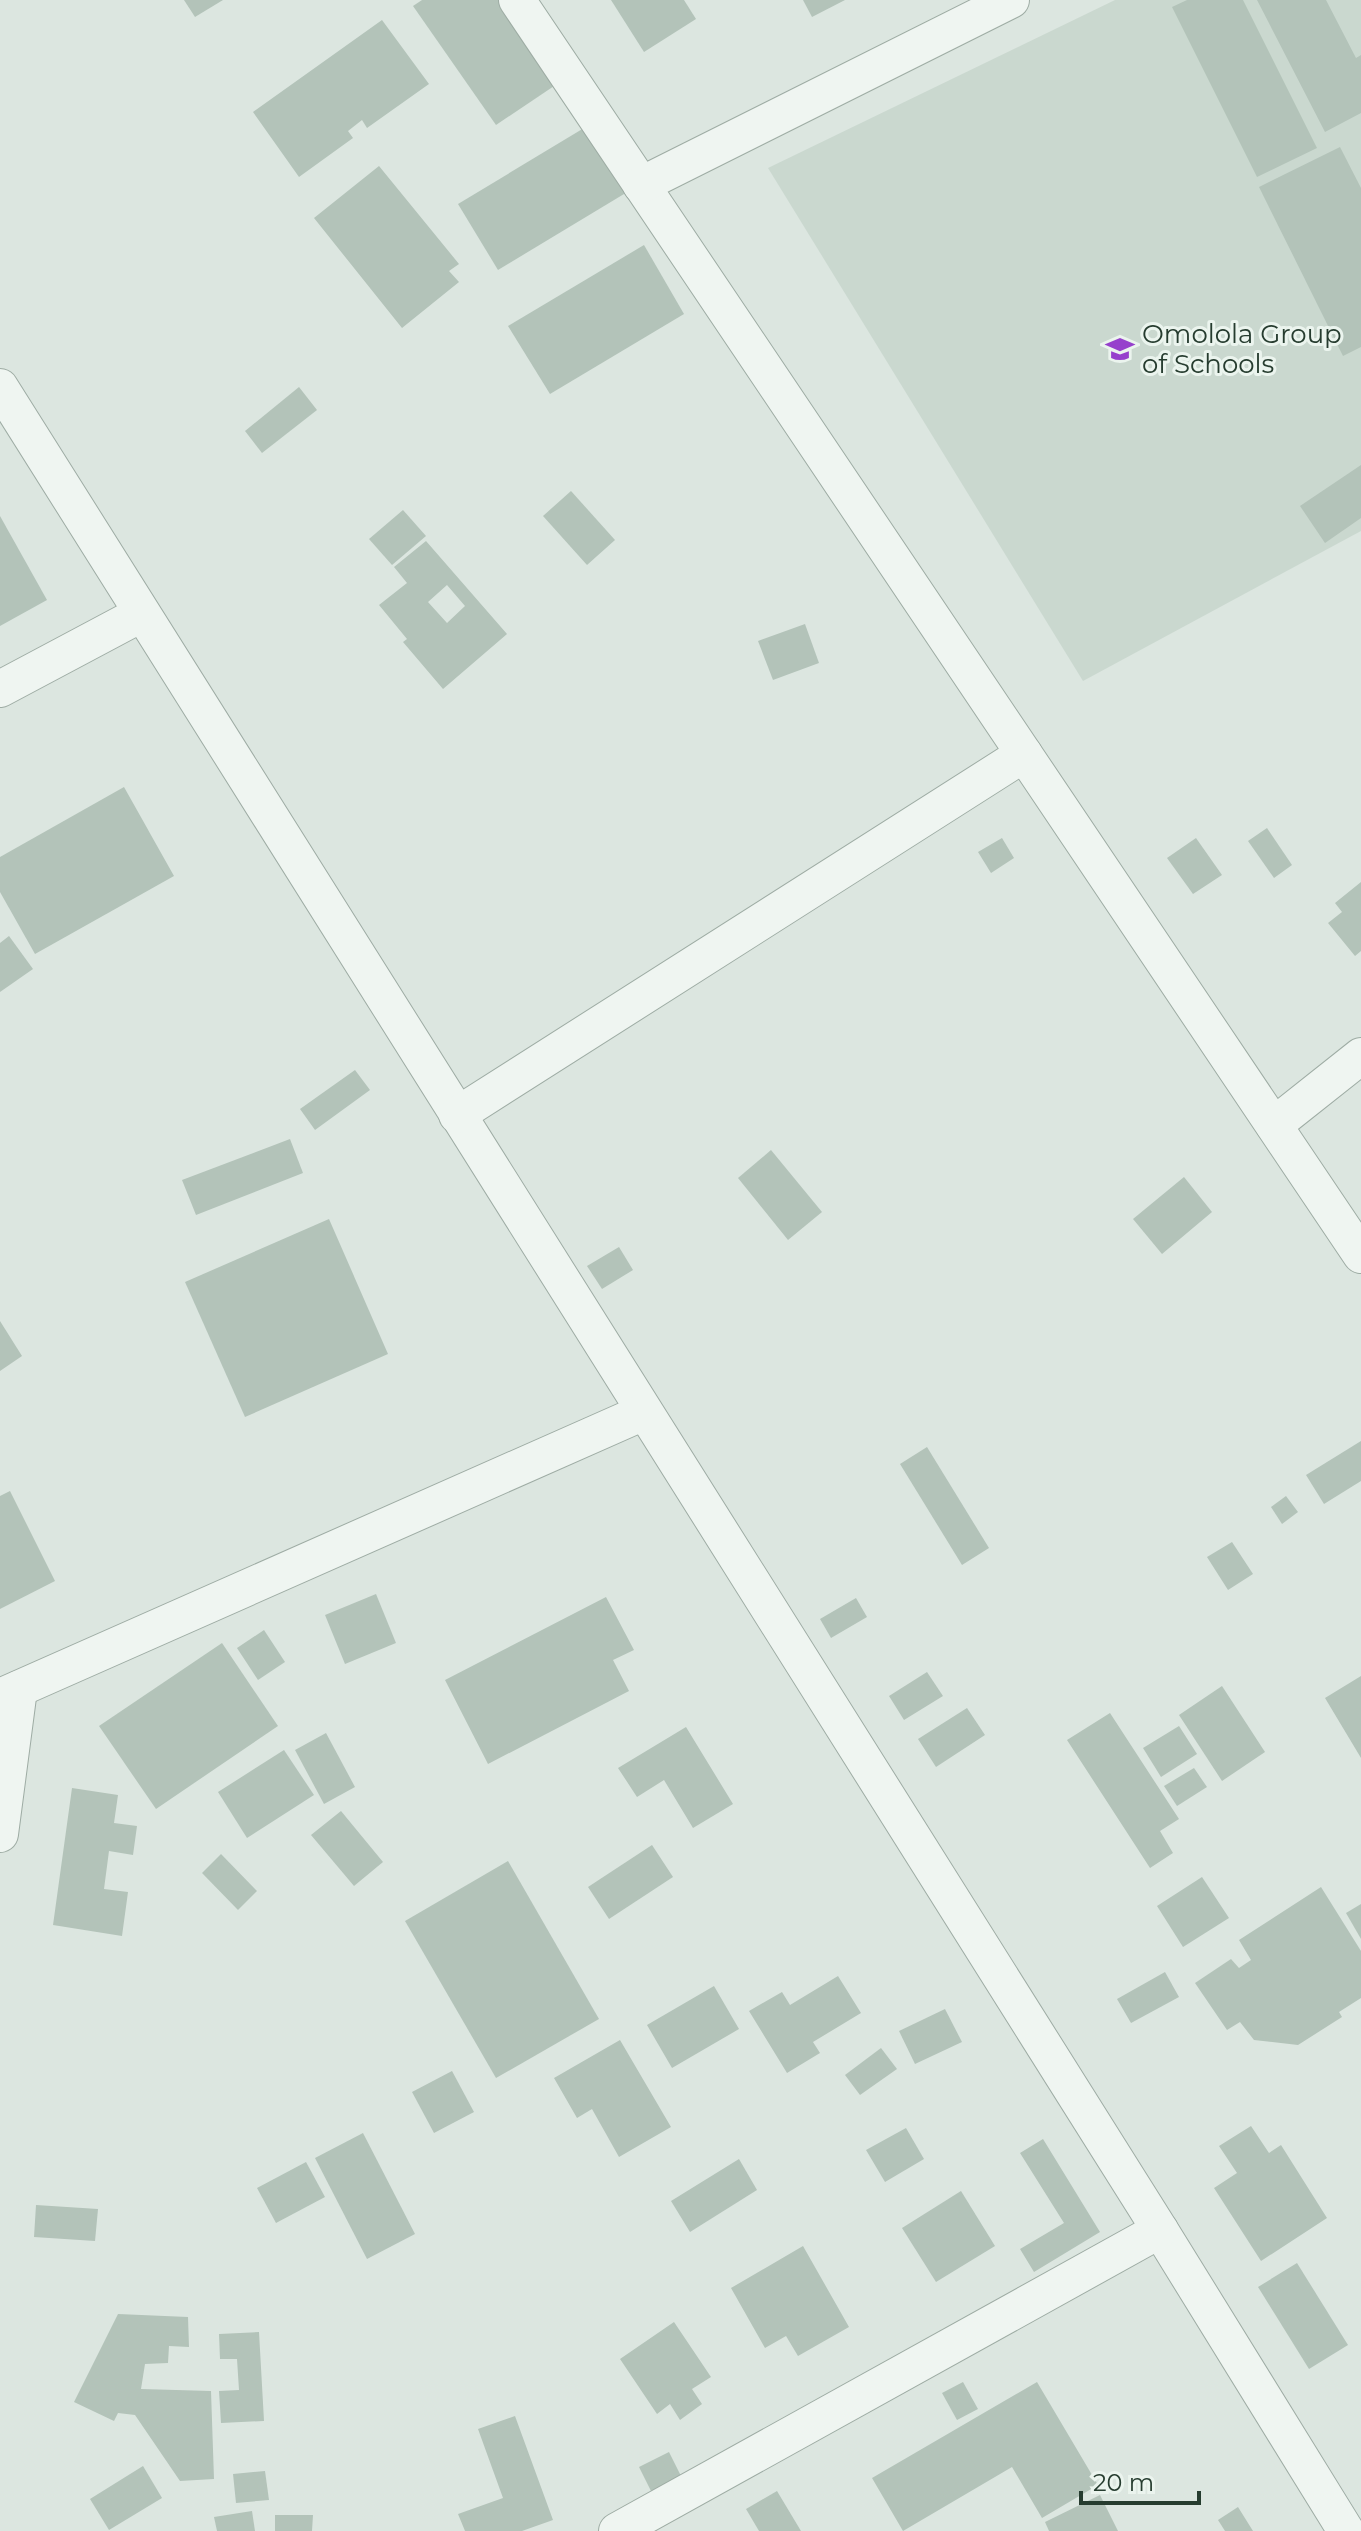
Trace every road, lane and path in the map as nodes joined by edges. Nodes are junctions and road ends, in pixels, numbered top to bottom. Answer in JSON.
{"nodes":[{"id":1,"x":517,"y":0,"type":"edge"},
{"id":2,"x":1011,"y":0,"type":"edge"},
{"id":3,"x":641,"y":185,"type":"junction"},
{"id":4,"x":0,"y":387,"type":"edge"},
{"id":5,"x":141,"y":614,"type":"junction"},
{"id":6,"x":0,"y":689,"type":"edge"},
{"id":7,"x":1024,"y":754,"type":"junction"},
{"id":8,"x":1361,"y":1056,"type":"edge"},
{"id":9,"x":457,"y":1115,"type":"junction"},
{"id":10,"x":1274,"y":1125,"type":"junction"},
{"id":11,"x":1361,"y":1255,"type":"edge"},
{"id":12,"x":644,"y":1412,"type":"junction"},
{"id":13,"x":9,"y":1693,"type":"edge"},
{"id":14,"x":0,"y":1834,"type":"edge"},
{"id":15,"x":1160,"y":2230,"type":"junction"},
{"id":16,"x":617,"y":2531,"type":"edge"},
{"id":17,"x":1346,"y":2531,"type":"edge"}],
"edges":[{"from":1,"to":3,"type":"street"},
{"from":2,"to":3,"type":"street"},
{"from":3,"to":7,"type":"street"},
{"from":4,"to":5,"type":"street"},
{"from":5,"to":6,"type":"street"},
{"from":5,"to":9,"type":"street"},
{"from":7,"to":9,"type":"street"},
{"from":7,"to":10,"type":"street"},
{"from":8,"to":10,"type":"street"},
{"from":9,"to":12,"type":"street"},
{"from":10,"to":11,"type":"street"},
{"from":12,"to":13,"type":"street"},
{"from":12,"to":15,"type":"street"},
{"from":13,"to":14,"type":"street"},
{"from":15,"to":16,"type":"street"},
{"from":15,"to":17,"type":"street"}]}
